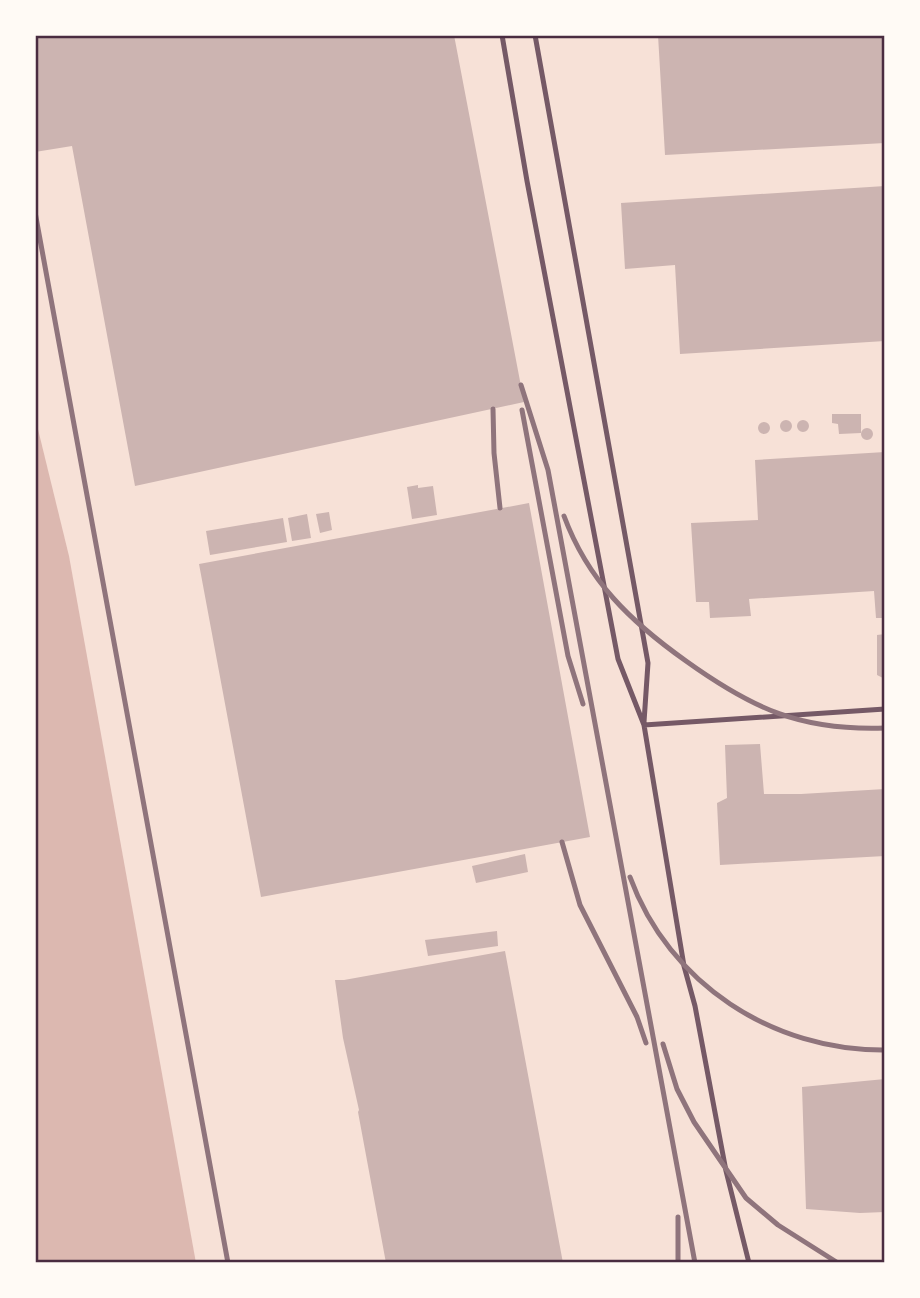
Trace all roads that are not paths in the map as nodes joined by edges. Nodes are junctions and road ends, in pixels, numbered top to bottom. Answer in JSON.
{"nodes":[{"id":1,"x":502,"y":35,"type":"edge"},
{"id":2,"x":535,"y":35,"type":"edge"},
{"id":3,"x":885,"y":709,"type":"edge"},
{"id":4,"x":643,"y":725,"type":"junction"},
{"id":5,"x":749,"y":1263,"type":"edge"}],
"edges":[{"from":1,"to":4,"type":"lane"},
{"from":2,"to":4,"type":"lane"},
{"from":3,"to":4,"type":"lane"},
{"from":4,"to":5,"type":"lane"}]}
